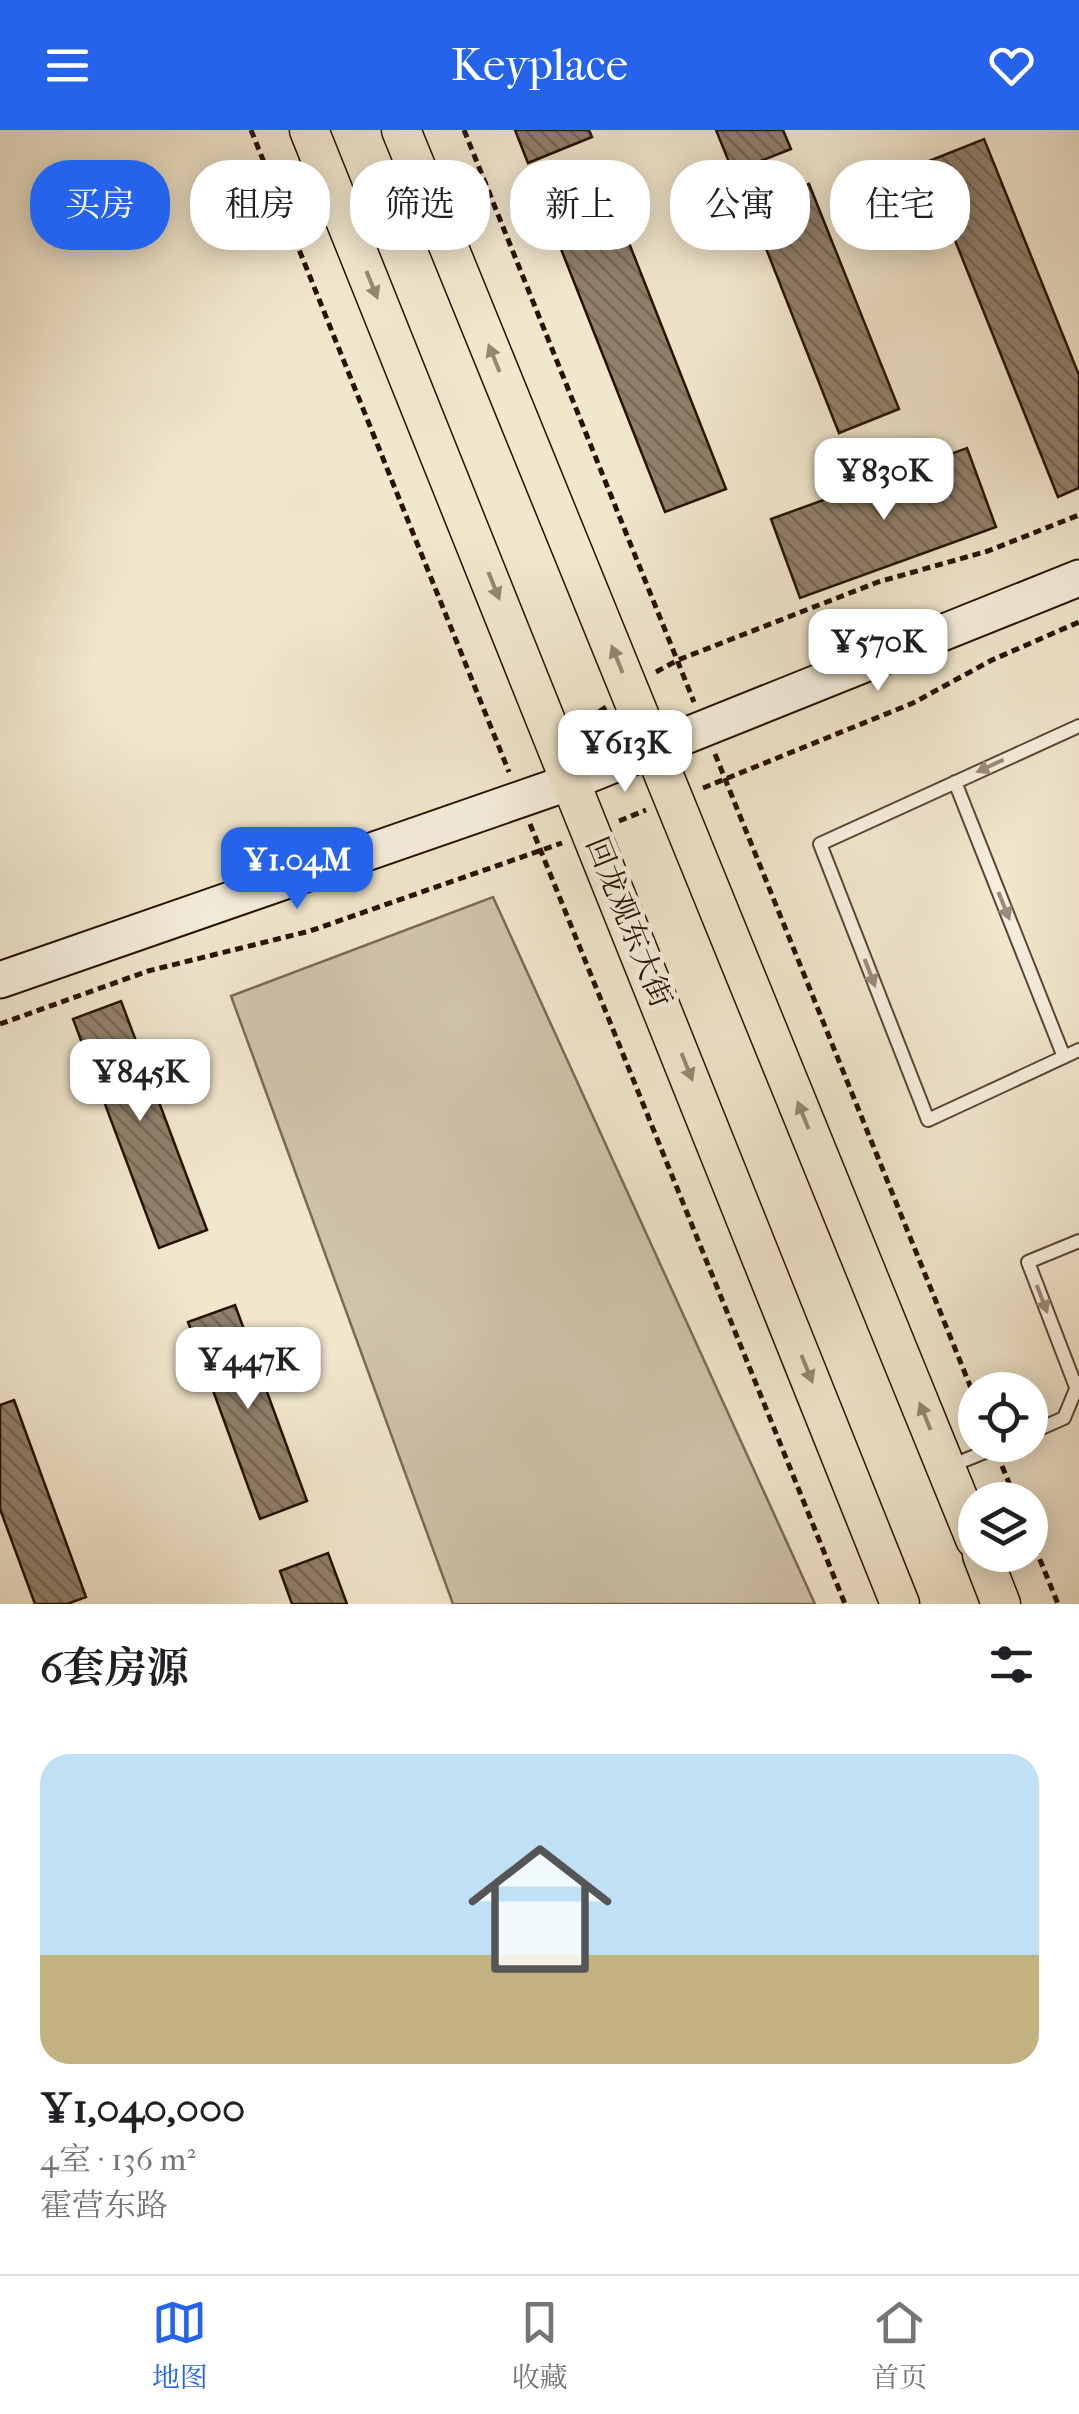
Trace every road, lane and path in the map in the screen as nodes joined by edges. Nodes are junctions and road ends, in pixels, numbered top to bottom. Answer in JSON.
{"nodes":[{"id":1,"x":251,"y":130,"type":"edge"},
{"id":2,"x":309,"y":130,"type":"edge"},
{"id":3,"x":402,"y":130,"type":"edge"},
{"id":4,"x":464,"y":130,"type":"edge"},
{"id":5,"x":1079,"y":515,"type":"edge"},
{"id":6,"x":1079,"y":578,"type":"edge"},
{"id":7,"x":652,"y":597,"type":"dead end"},
{"id":8,"x":1079,"y":622,"type":"edge"},
{"id":9,"x":470,"y":673,"type":"dead end"},
{"id":10,"x":630,"y":691,"type":"junction"},
{"id":11,"x":1079,"y":726,"type":"edge"},
{"id":12,"x":556,"y":741,"type":"junction"},
{"id":13,"x":653,"y":749,"type":"junction"},
{"id":14,"x":510,"y":774,"type":"dead end"},
{"id":15,"x":499,"y":780,"type":"dead end"},
{"id":16,"x":573,"y":781,"type":"junction"},
{"id":17,"x":955,"y":782,"type":"junction"},
{"id":18,"x":674,"y":799,"type":"junction"},
{"id":19,"x":593,"y":832,"type":"junction"},
{"id":20,"x":757,"y":858,"type":"dead end"},
{"id":21,"x":574,"y":932,"type":"dead end"},
{"id":22,"x":0,"y":980,"type":"edge"},
{"id":23,"x":0,"y":1024,"type":"edge"},
{"id":24,"x":1079,"y":1050,"type":"edge"},
{"id":25,"x":1064,"y":1057,"type":"junction"},
{"id":26,"x":1079,"y":1241,"type":"edge"},
{"id":27,"x":965,"y":1372,"type":"edge"},
{"id":28,"x":1078,"y":1384,"type":"edge"},
{"id":29,"x":1048,"y":1425,"type":"edge"},
{"id":30,"x":960,"y":1462,"type":"edge"},
{"id":31,"x":946,"y":1468,"type":"junction"},
{"id":32,"x":958,"y":1497,"type":"edge"},
{"id":33,"x":989,"y":1572,"type":"edge"},
{"id":34,"x":1045,"y":1572,"type":"edge"},
{"id":35,"x":845,"y":1604,"type":"edge"},
{"id":36,"x":900,"y":1604,"type":"edge"},
{"id":37,"x":1002,"y":1604,"type":"edge"},
{"id":38,"x":1058,"y":1604,"type":"edge"}],
"edges":[{"from":1,"to":9,"type":"path"},
{"from":2,"to":12,"type":"main road","name":"回龙观东大街","one_way":true},
{"from":10,"to":3,"type":"main road","one_way":true},
{"from":4,"to":7,"type":"path"},
{"from":5,"to":10,"type":"path"},
{"from":6,"to":13,"type":"street"},
{"from":8,"to":18,"type":"path"},
{"from":10,"to":12,"type":"path"},
{"from":10,"to":13,"type":"main road"},
{"from":11,"to":17,"type":"lane","one_way":true},
{"from":12,"to":16,"type":"main road","name":"回龙观东大街"},
{"from":13,"to":16,"type":"street"},
{"from":13,"to":18,"type":"main road"},
{"from":14,"to":15,"type":"path"},
{"from":16,"to":19,"type":"main road","name":"回龙观东大街"},
{"from":16,"to":22,"type":"street"},
{"from":17,"to":25,"type":"lane","one_way":true},
{"from":17,"to":25,"type":"lane","one_way":true},
{"from":18,"to":19,"type":"path"},
{"from":31,"to":18,"type":"main road","one_way":true},
{"from":19,"to":23,"type":"path"},
{"from":19,"to":36,"type":"main road","name":"回龙观东大街","one_way":true},
{"from":20,"to":27,"type":"path"},
{"from":21,"to":35,"type":"path"},
{"from":24,"to":25,"type":"lane"},
{"from":26,"to":28,"type":"lane","one_way":true},
{"from":28,"to":29,"type":"lane"},
{"from":30,"to":31,"type":"lane"},
{"from":31,"to":32,"type":"main road"},
{"from":33,"to":37,"type":"main road"},
{"from":34,"to":38,"type":"path"}]}
